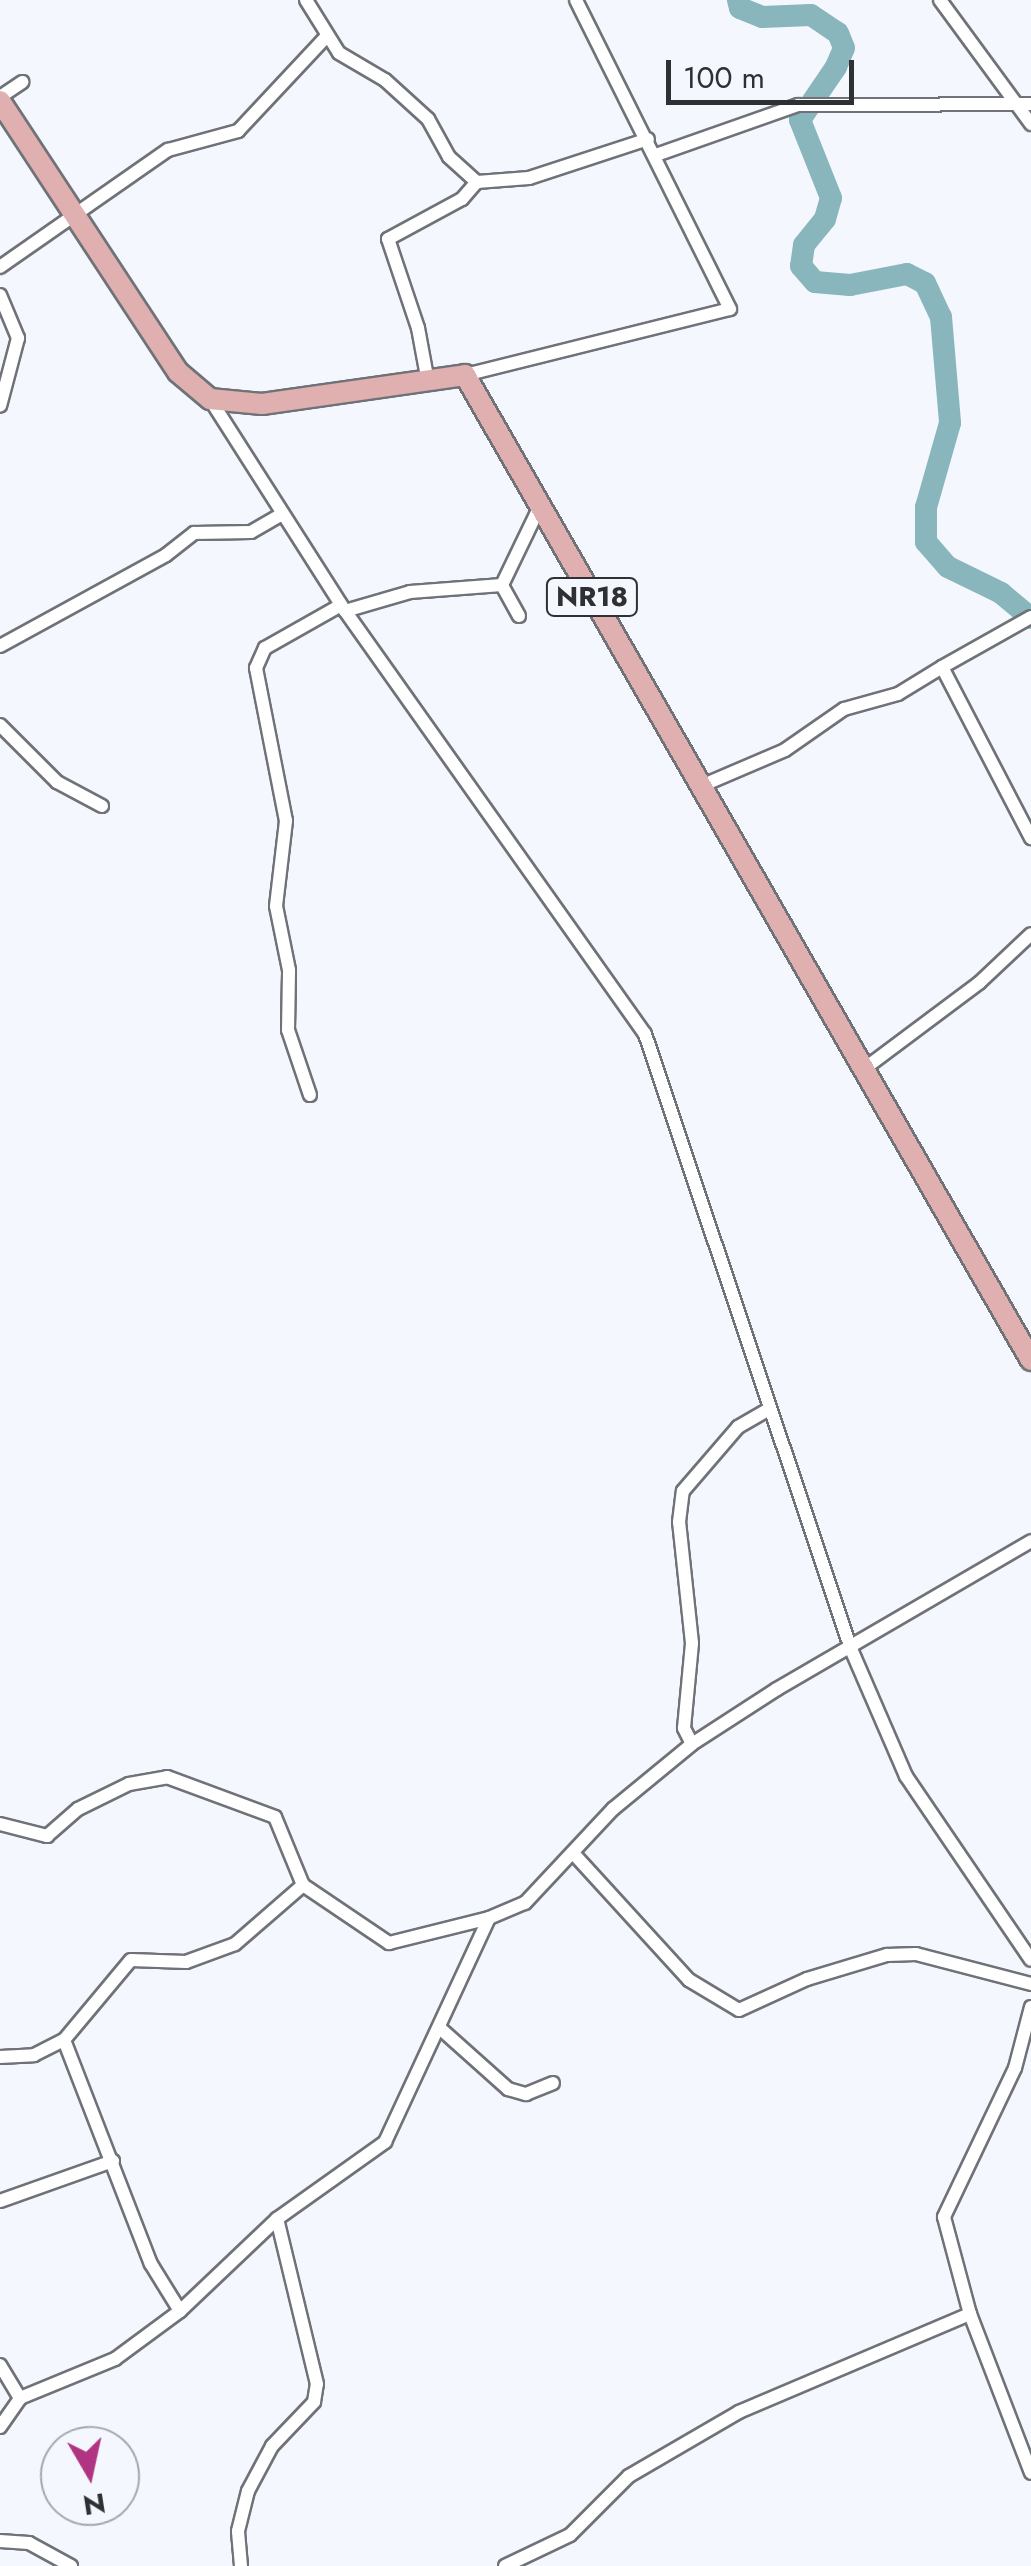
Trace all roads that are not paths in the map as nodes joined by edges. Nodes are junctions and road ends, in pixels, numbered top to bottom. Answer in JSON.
{"nodes":[{"id":1,"x":576,"y":0,"type":"edge"},
{"id":2,"x":940,"y":0,"type":"edge"},
{"id":3,"x":312,"y":2,"type":"edge"},
{"id":4,"x":327,"y":36,"type":"junction"},
{"id":5,"x":22,"y":82,"type":"dead end"},
{"id":6,"x":0,"y":99,"type":"edge"},
{"id":7,"x":1031,"y":104,"type":"edge"},
{"id":8,"x":1013,"y":105,"type":"junction"},
{"id":9,"x":1031,"y":124,"type":"edge"},
{"id":10,"x":648,"y":139,"type":"junction"},
{"id":11,"x":656,"y":155,"type":"junction"},
{"id":12,"x":478,"y":182,"type":"junction"},
{"id":13,"x":73,"y":216,"type":"junction"},
{"id":14,"x":0,"y":267,"type":"edge"},
{"id":15,"x":0,"y":295,"type":"edge"},
{"id":16,"x":466,"y":375,"type":"junction"},
{"id":17,"x":428,"y":382,"type":"junction"},
{"id":18,"x":210,"y":400,"type":"junction"},
{"id":19,"x":0,"y":406,"type":"edge"},
{"id":20,"x":540,"y":506,"type":"junction"},
{"id":21,"x":281,"y":515,"type":"junction"},
{"id":22,"x":502,"y":585,"type":"junction"},
{"id":23,"x":343,"y":608,"type":"junction"},
{"id":24,"x":518,"y":616,"type":"dead end"},
{"id":25,"x":1031,"y":617,"type":"edge"},
{"id":26,"x":0,"y":646,"type":"edge"},
{"id":27,"x":942,"y":667,"type":"junction"},
{"id":28,"x":0,"y":724,"type":"edge"},
{"id":29,"x":701,"y":786,"type":"junction"},
{"id":30,"x":102,"y":806,"type":"dead end"},
{"id":31,"x":1031,"y":838,"type":"edge"},
{"id":32,"x":1031,"y":934,"type":"edge"},
{"id":33,"x":864,"y":1069,"type":"junction"},
{"id":34,"x":310,"y":1095,"type":"dead end"},
{"id":35,"x":1031,"y":1360,"type":"edge"},
{"id":36,"x":767,"y":1410,"type":"junction"},
{"id":37,"x":1031,"y":1541,"type":"edge"},
{"id":38,"x":851,"y":1649,"type":"junction"},
{"id":39,"x":692,"y":1744,"type":"junction"},
{"id":40,"x":0,"y":1824,"type":"edge"},
{"id":41,"x":573,"y":1853,"type":"junction"},
{"id":42,"x":303,"y":1885,"type":"junction"},
{"id":43,"x":489,"y":1918,"type":"junction"},
{"id":44,"x":1031,"y":1960,"type":"edge"},
{"id":45,"x":1031,"y":1984,"type":"edge"},
{"id":46,"x":1031,"y":2007,"type":"edge"},
{"id":47,"x":442,"y":2030,"type":"junction"},
{"id":48,"x":64,"y":2040,"type":"junction"},
{"id":49,"x":0,"y":2057,"type":"edge"},
{"id":50,"x":553,"y":2083,"type":"dead end"},
{"id":51,"x":113,"y":2160,"type":"junction"},
{"id":52,"x":0,"y":2201,"type":"edge"},
{"id":53,"x":276,"y":2220,"type":"junction"},
{"id":54,"x":180,"y":2310,"type":"junction"},
{"id":55,"x":970,"y":2314,"type":"junction"},
{"id":56,"x":0,"y":2366,"type":"edge"},
{"id":57,"x":20,"y":2398,"type":"junction"},
{"id":58,"x":0,"y":2427,"type":"edge"},
{"id":59,"x":1031,"y":2473,"type":"edge"},
{"id":60,"x":0,"y":2540,"type":"edge"},
{"id":61,"x":71,"y":2566,"type":"edge"},
{"id":62,"x":240,"y":2566,"type":"edge"},
{"id":63,"x":505,"y":2566,"type":"edge"}],
"edges":[{"from":1,"to":10,"type":"street"},
{"from":2,"to":8,"type":"street"},
{"from":3,"to":4,"type":"street"},
{"from":4,"to":12,"type":"street"},
{"from":4,"to":13,"type":"street"},
{"from":5,"to":6,"type":"street"},
{"from":6,"to":13,"type":"main road"},
{"from":7,"to":8,"type":"street"},
{"from":8,"to":9,"type":"street"},
{"from":8,"to":11,"type":"street"},
{"from":10,"to":11,"type":"street"},
{"from":10,"to":12,"type":"street"},
{"from":11,"to":16,"type":"street"},
{"from":12,"to":17,"type":"street"},
{"from":13,"to":14,"type":"street"},
{"from":13,"to":18,"type":"main road"},
{"from":15,"to":19,"type":"street"},
{"from":16,"to":17,"type":"main road"},
{"from":16,"to":20,"type":"main road","number":"NR18"},
{"from":17,"to":18,"type":"main road"},
{"from":18,"to":21,"type":"street"},
{"from":20,"to":22,"type":"street"},
{"from":20,"to":29,"type":"main road","number":"NR18"},
{"from":21,"to":23,"type":"street"},
{"from":21,"to":26,"type":"street"},
{"from":22,"to":23,"type":"street"},
{"from":22,"to":24,"type":"street"},
{"from":23,"to":34,"type":"street"},
{"from":23,"to":36,"type":"street"},
{"from":25,"to":27,"type":"street"},
{"from":27,"to":29,"type":"street"},
{"from":27,"to":31,"type":"street"},
{"from":28,"to":30,"type":"street"},
{"from":29,"to":33,"type":"main road","number":"NR18"},
{"from":32,"to":33,"type":"street"},
{"from":33,"to":35,"type":"main road","number":"NR18"},
{"from":36,"to":38,"type":"street"},
{"from":36,"to":39,"type":"street"},
{"from":37,"to":38,"type":"street"},
{"from":38,"to":39,"type":"street"},
{"from":38,"to":44,"type":"street"},
{"from":39,"to":41,"type":"street"},
{"from":40,"to":42,"type":"street"},
{"from":41,"to":43,"type":"street"},
{"from":41,"to":45,"type":"street"},
{"from":42,"to":43,"type":"street"},
{"from":42,"to":48,"type":"street"},
{"from":43,"to":47,"type":"street"},
{"from":46,"to":55,"type":"street"},
{"from":47,"to":50,"type":"street"},
{"from":47,"to":53,"type":"street"},
{"from":48,"to":49,"type":"street"},
{"from":48,"to":51,"type":"street"},
{"from":51,"to":52,"type":"street"},
{"from":51,"to":54,"type":"street"},
{"from":53,"to":54,"type":"street"},
{"from":53,"to":62,"type":"street"},
{"from":54,"to":57,"type":"street"},
{"from":55,"to":59,"type":"street"},
{"from":55,"to":63,"type":"street"},
{"from":56,"to":57,"type":"street"},
{"from":57,"to":58,"type":"street"},
{"from":60,"to":61,"type":"street"}]}
